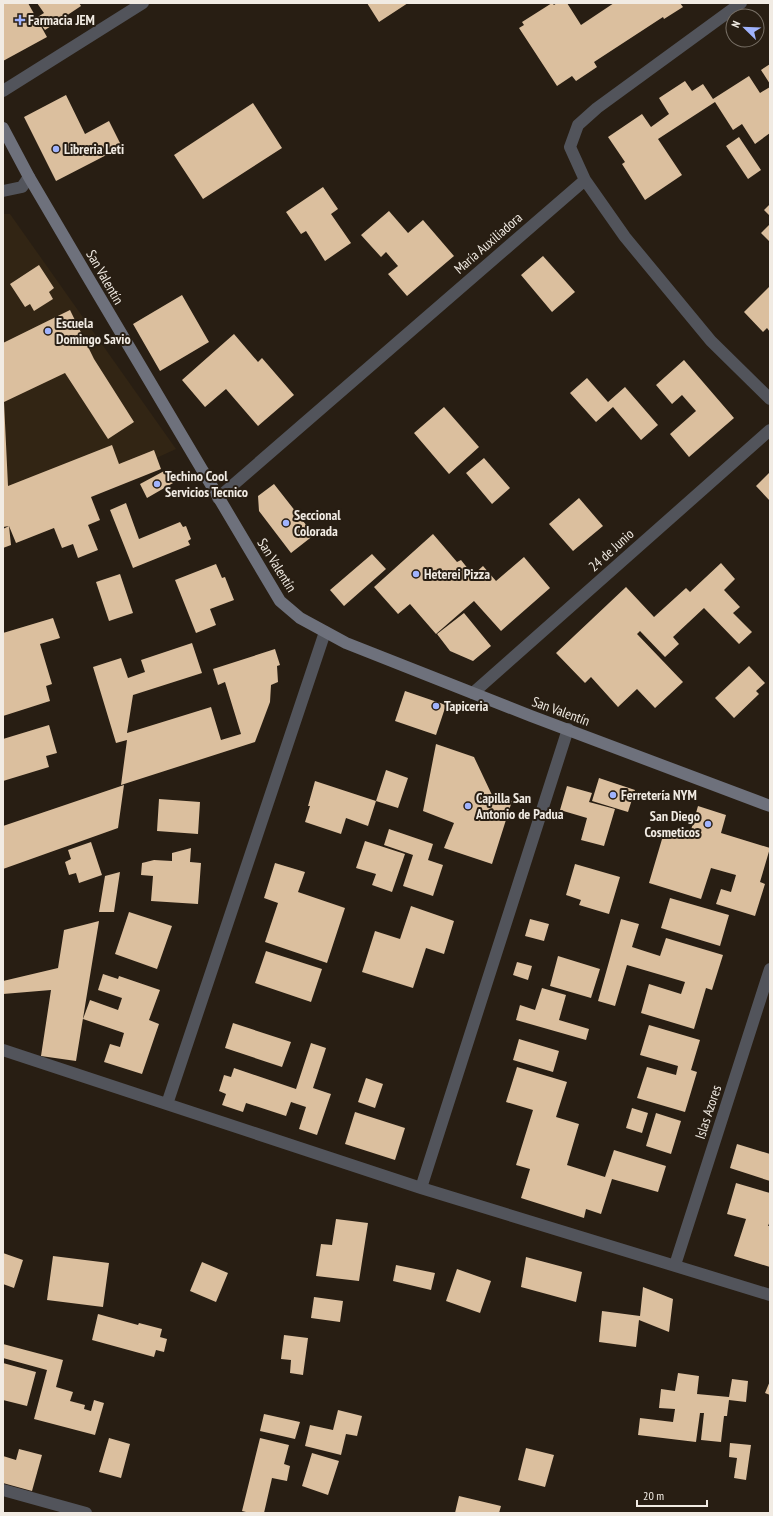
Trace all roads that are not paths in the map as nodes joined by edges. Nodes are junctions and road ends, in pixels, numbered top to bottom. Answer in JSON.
{"nodes":[{"id":1,"x":143,"y":3,"type":"edge"},
{"id":2,"x":736,"y":4,"type":"edge"},
{"id":3,"x":3,"y":91,"type":"edge"},
{"id":4,"x":3,"y":128,"type":"edge"},
{"id":5,"x":29,"y":177,"type":"junction"},
{"id":6,"x":585,"y":180,"type":"junction"},
{"id":7,"x":3,"y":191,"type":"edge"},
{"id":8,"x":770,"y":398,"type":"edge"},
{"id":9,"x":770,"y":430,"type":"edge"},
{"id":10,"x":218,"y":498,"type":"junction"},
{"id":11,"x":325,"y":632,"type":"junction"},
{"id":12,"x":473,"y":693,"type":"junction"},
{"id":13,"x":568,"y":730,"type":"junction"},
{"id":14,"x":770,"y":806,"type":"edge"},
{"id":15,"x":770,"y":969,"type":"edge"},
{"id":16,"x":3,"y":1050,"type":"edge"},
{"id":17,"x":167,"y":1104,"type":"junction"},
{"id":18,"x":421,"y":1188,"type":"junction"},
{"id":19,"x":675,"y":1265,"type":"junction"},
{"id":20,"x":770,"y":1295,"type":"edge"},
{"id":21,"x":3,"y":1490,"type":"edge"},
{"id":22,"x":86,"y":1513,"type":"edge"}],
"edges":[{"from":1,"to":3,"type":"street"},
{"from":2,"to":6,"type":"street"},
{"from":4,"to":5,"type":"main road","name":"San Valentín"},
{"from":5,"to":7,"type":"street"},
{"from":5,"to":10,"type":"main road","name":"San Valentín"},
{"from":6,"to":8,"type":"street"},
{"from":6,"to":10,"type":"street","name":"María Auxiliadora"},
{"from":9,"to":12,"type":"street","name":"24 de Junio"},
{"from":10,"to":11,"type":"main road","name":"San Valentín"},
{"from":11,"to":12,"type":"main road","name":"San Valentín"},
{"from":11,"to":17,"type":"street"},
{"from":12,"to":13,"type":"main road","name":"San Valentín"},
{"from":13,"to":14,"type":"main road","name":"San Valentín"},
{"from":13,"to":18,"type":"street"},
{"from":15,"to":19,"type":"street","name":"Islas Azores"},
{"from":16,"to":17,"type":"street"},
{"from":17,"to":18,"type":"street"},
{"from":18,"to":19,"type":"street"},
{"from":19,"to":20,"type":"street"},
{"from":21,"to":22,"type":"street"}]}
